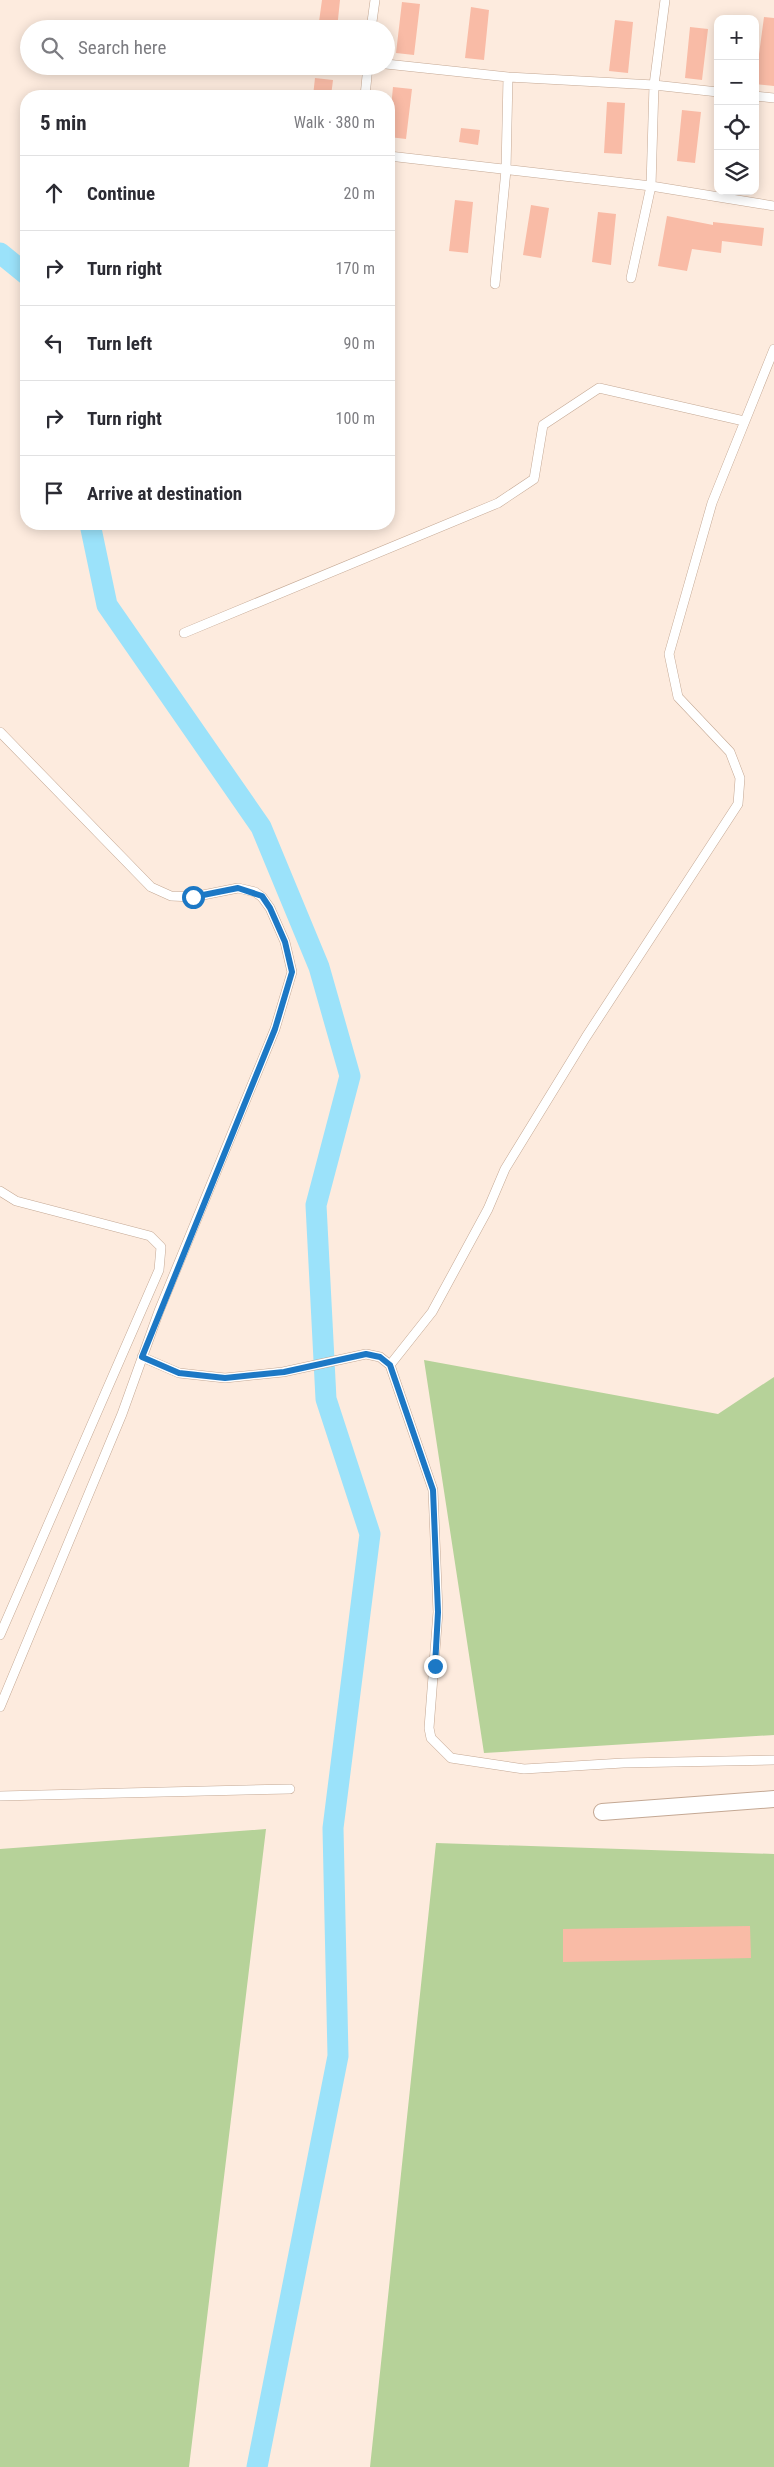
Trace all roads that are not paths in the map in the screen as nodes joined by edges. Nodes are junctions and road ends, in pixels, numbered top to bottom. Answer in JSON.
{"nodes":[{"id":1,"x":374,"y":0,"type":"edge"},
{"id":2,"x":665,"y":0,"type":"edge"},
{"id":3,"x":373,"y":20,"type":"edge"},
{"id":4,"x":395,"y":65,"type":"edge"},
{"id":5,"x":367,"y":75,"type":"edge"},
{"id":6,"x":508,"y":76,"type":"junction"},
{"id":7,"x":654,"y":84,"type":"junction"},
{"id":8,"x":366,"y":90,"type":"edge"},
{"id":9,"x":714,"y":92,"type":"edge"},
{"id":10,"x":759,"y":96,"type":"edge"},
{"id":11,"x":774,"y":98,"type":"edge"},
{"id":12,"x":395,"y":157,"type":"edge"},
{"id":13,"x":506,"y":170,"type":"junction"},
{"id":14,"x":651,"y":186,"type":"junction"},
{"id":15,"x":774,"y":206,"type":"edge"},
{"id":16,"x":630,"y":278,"type":"dead end"},
{"id":17,"x":495,"y":284,"type":"dead end"},
{"id":18,"x":774,"y":349,"type":"edge"},
{"id":19,"x":744,"y":421,"type":"junction"},
{"id":20,"x":184,"y":633,"type":"dead end"},
{"id":21,"x":0,"y":732,"type":"edge"},
{"id":22,"x":0,"y":1191,"type":"edge"},
{"id":23,"x":142,"y":1357,"type":"junction"},
{"id":24,"x":390,"y":1365,"type":"junction"},
{"id":25,"x":0,"y":1635,"type":"edge"},
{"id":26,"x":0,"y":1707,"type":"edge"},
{"id":27,"x":774,"y":1760,"type":"edge"},
{"id":28,"x":290,"y":1789,"type":"dead end"},
{"id":29,"x":0,"y":1796,"type":"edge"},
{"id":30,"x":774,"y":1799,"type":"edge"},
{"id":31,"x":602,"y":1812,"type":"dead end"}],
"edges":[{"from":1,"to":3,"type":"lane"},
{"from":2,"to":7,"type":"lane"},
{"from":4,"to":6,"type":"lane"},
{"from":5,"to":8,"type":"lane"},
{"from":6,"to":7,"type":"lane"},
{"from":6,"to":13,"type":"lane"},
{"from":7,"to":9,"type":"lane"},
{"from":7,"to":14,"type":"lane"},
{"from":10,"to":11,"type":"lane"},
{"from":12,"to":13,"type":"lane"},
{"from":13,"to":14,"type":"lane"},
{"from":13,"to":17,"type":"lane"},
{"from":14,"to":15,"type":"lane"},
{"from":14,"to":16,"type":"lane"},
{"from":18,"to":19,"type":"lane"},
{"from":19,"to":20,"type":"lane"},
{"from":19,"to":24,"type":"lane"},
{"from":21,"to":23,"type":"lane"},
{"from":22,"to":25,"type":"lane"},
{"from":23,"to":24,"type":"lane"},
{"from":23,"to":26,"type":"lane"},
{"from":24,"to":27,"type":"lane"},
{"from":28,"to":29,"type":"lane"},
{"from":30,"to":31,"type":"street"}]}
